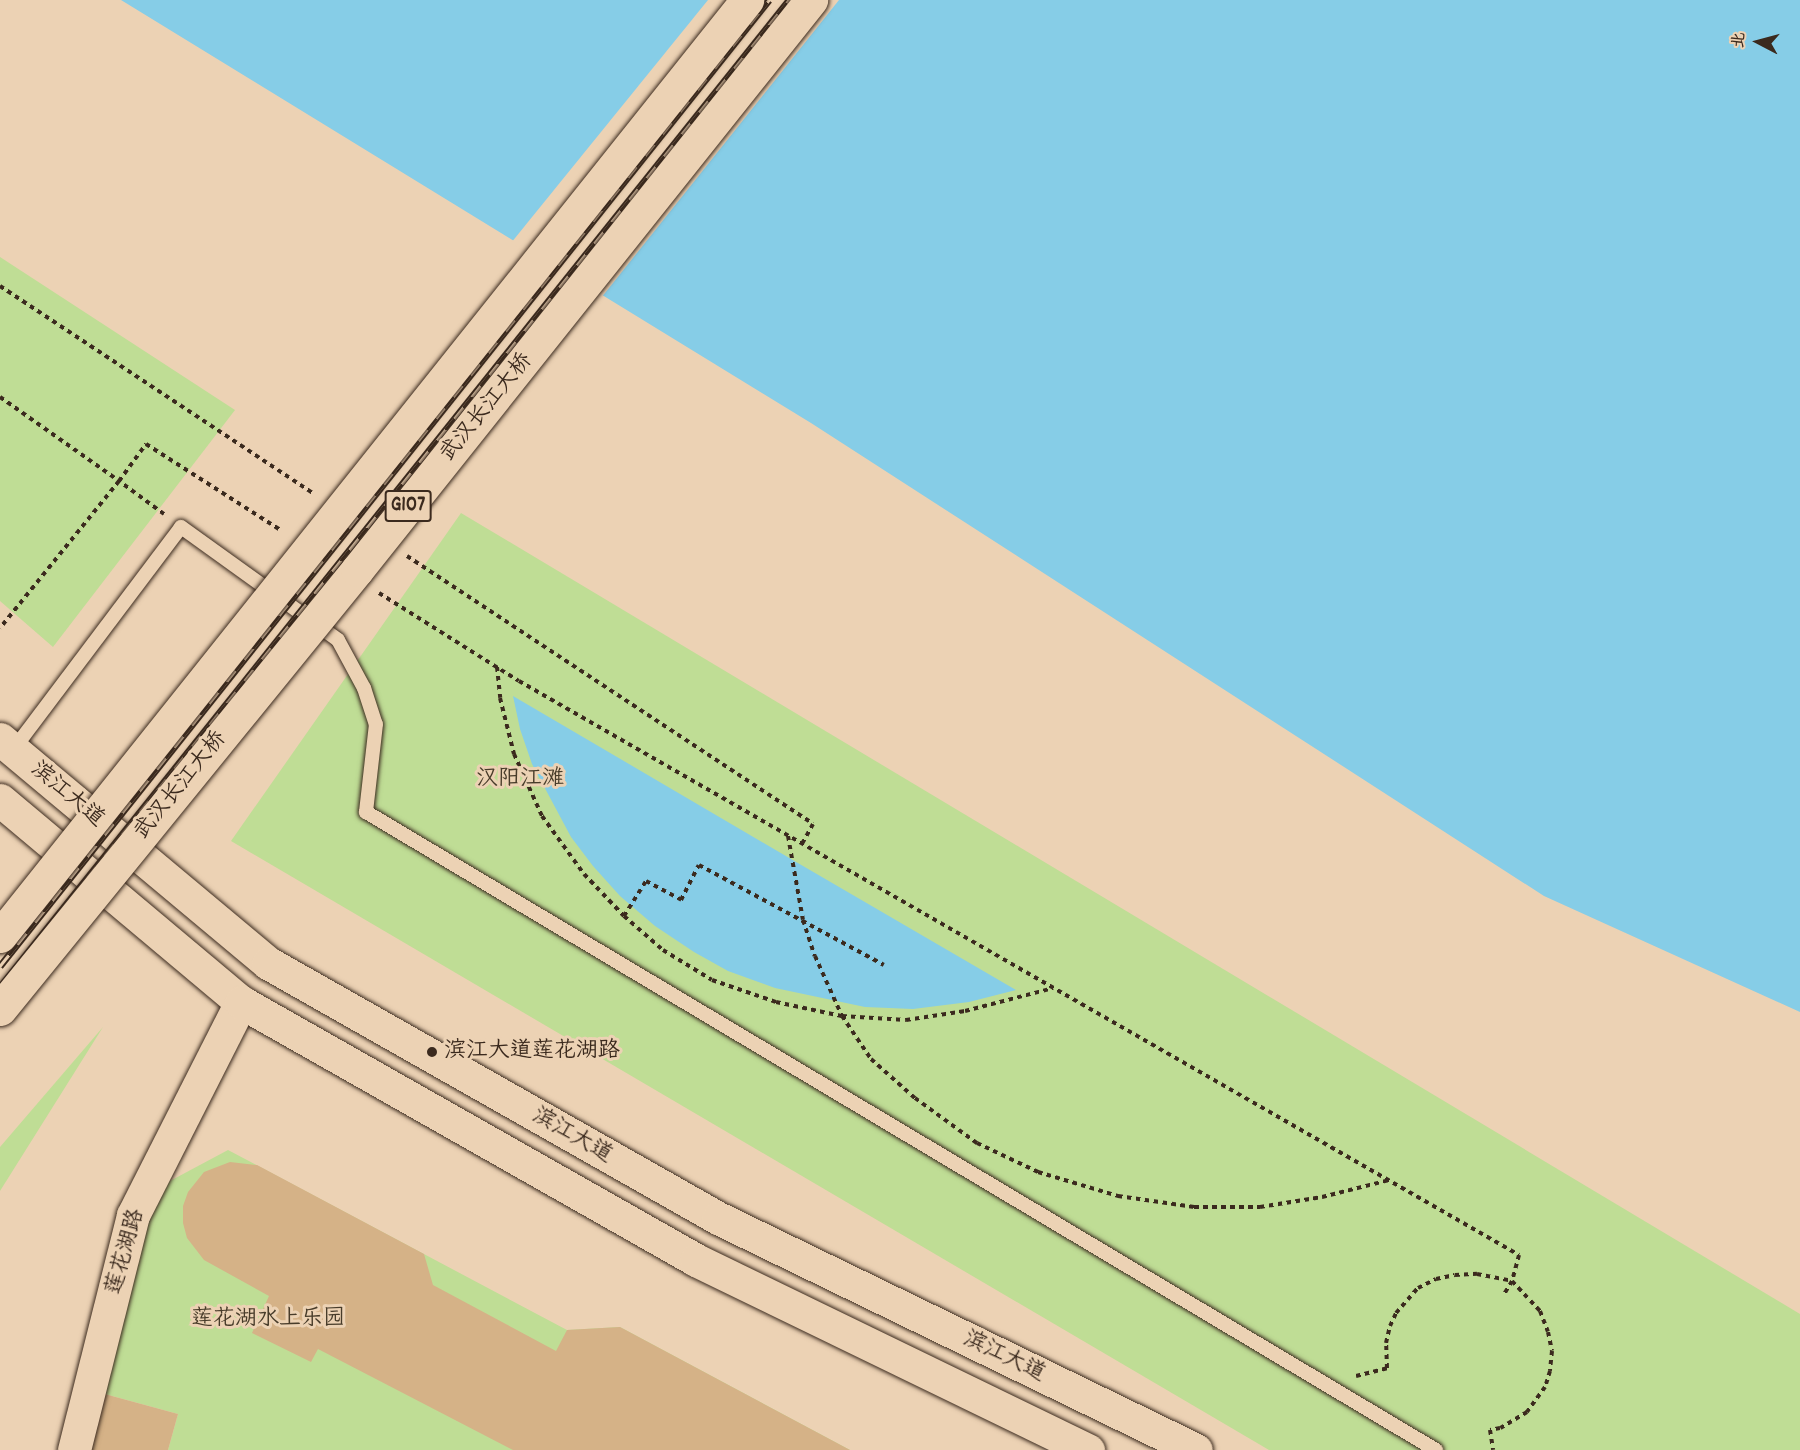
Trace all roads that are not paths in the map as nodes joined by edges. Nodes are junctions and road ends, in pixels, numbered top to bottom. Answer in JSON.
{"nodes":[{"id":1,"x":747,"y":0,"type":"edge"},
{"id":2,"x":811,"y":0,"type":"edge"},
{"id":3,"x":7,"y":744,"type":"edge"},
{"id":4,"x":0,"y":800,"type":"edge"},
{"id":5,"x":0,"y":936,"type":"edge"},
{"id":6,"x":241,"y":1002,"type":"junction"},
{"id":7,"x":0,"y":1009,"type":"edge"},
{"id":8,"x":74,"y":1450,"type":"edge"},
{"id":9,"x":1088,"y":1450,"type":"edge"},
{"id":10,"x":1196,"y":1450,"type":"edge"},
{"id":11,"x":1436,"y":1450,"type":"edge"}],
"edges":[{"from":1,"to":5,"type":"main road","number":"G107","bridge":true},
{"from":2,"to":7,"type":"main road","name":"武汉长江大桥","number":"G107","bridge":true},
{"from":3,"to":10,"type":"main road","name":"滨江大道"},
{"from":3,"to":11,"type":"lane"},
{"from":4,"to":6,"type":"main road","name":"滨江大道"},
{"from":6,"to":8,"type":"main road","name":"莲花湖路"},
{"from":6,"to":9,"type":"main road","name":"滨江大道"}]}
